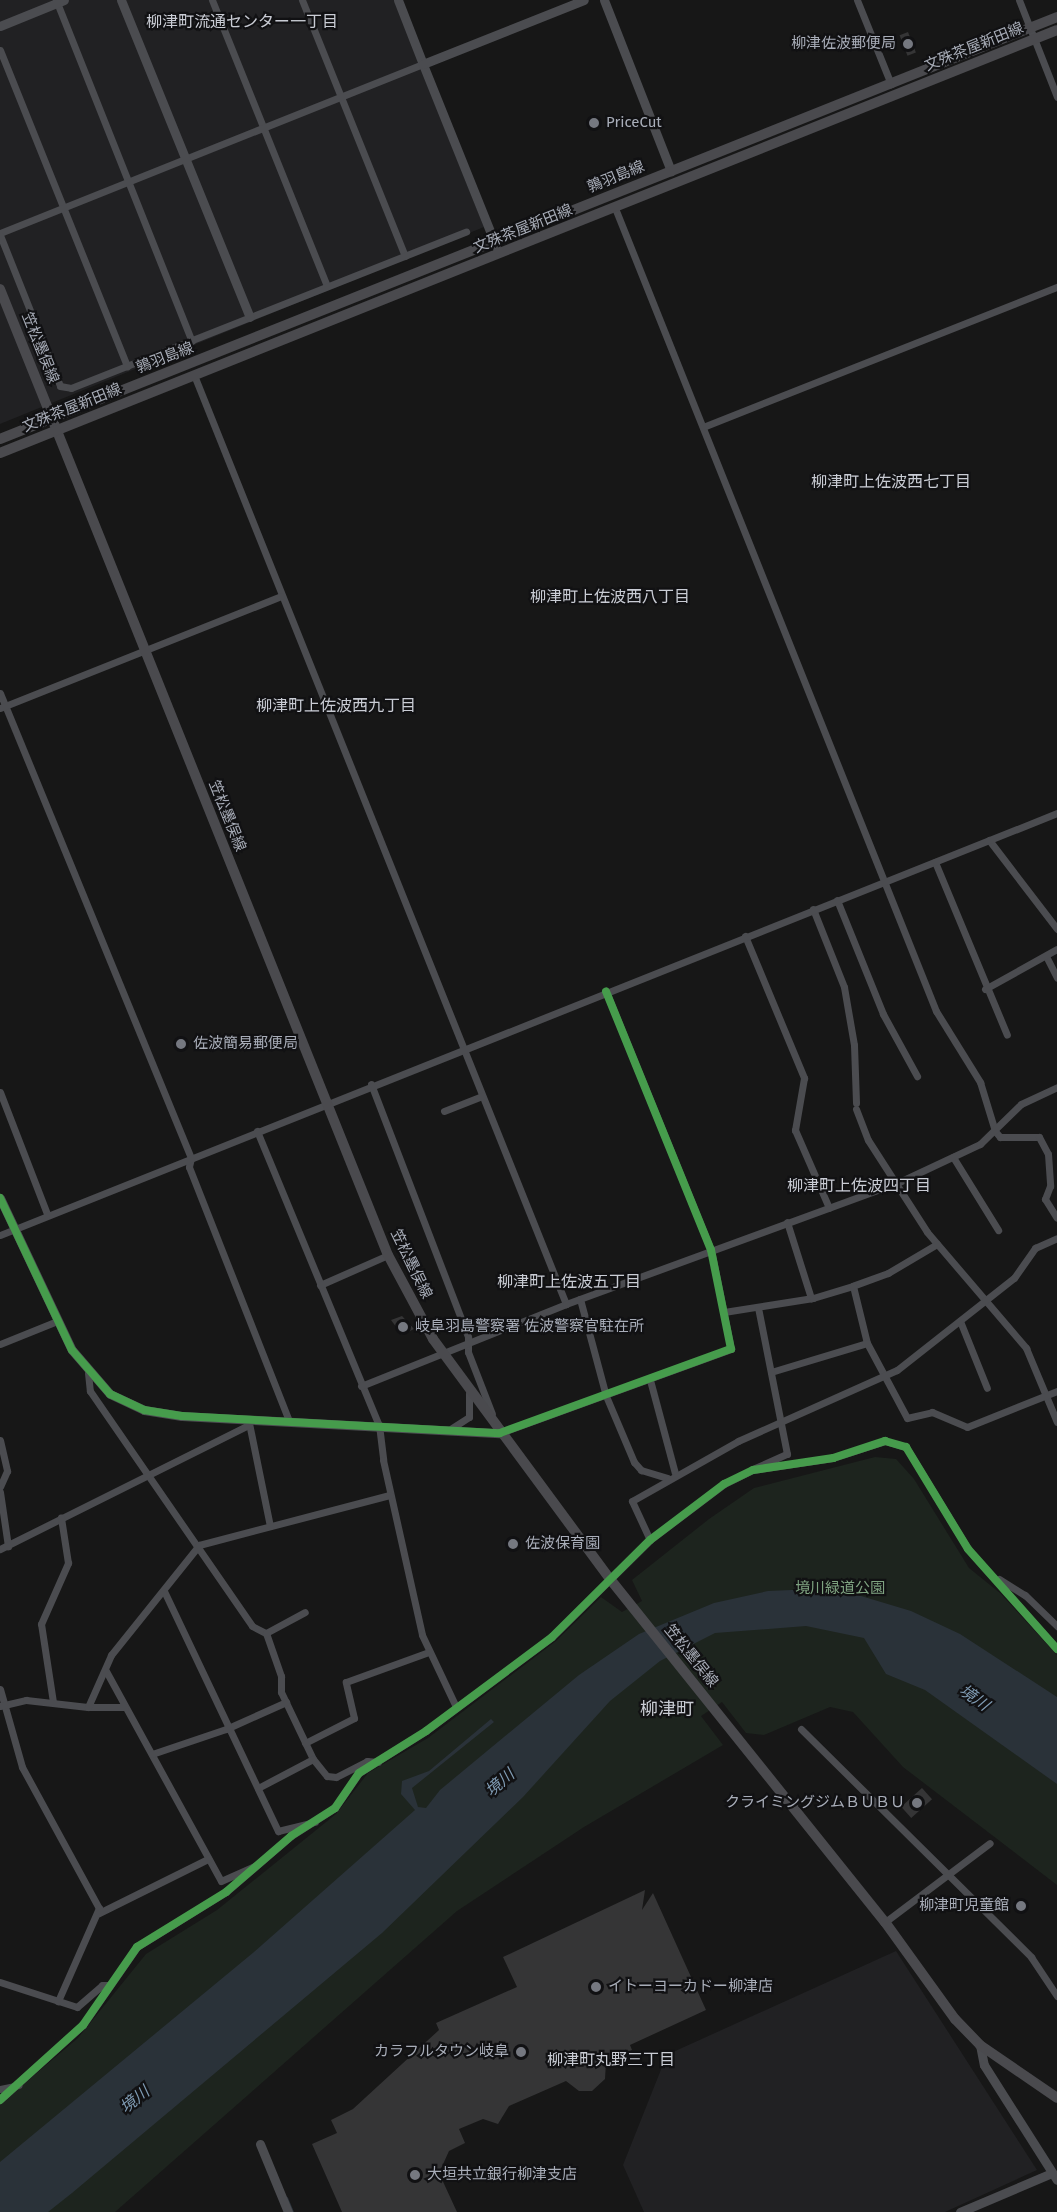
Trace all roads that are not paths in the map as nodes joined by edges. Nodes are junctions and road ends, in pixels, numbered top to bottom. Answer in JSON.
{"nodes":[{"id":1,"x":122,"y":0,"type":"edge"},
{"id":2,"x":212,"y":0,"type":"edge"},
{"id":3,"x":303,"y":0,"type":"edge"},
{"id":4,"x":398,"y":0,"type":"edge"},
{"id":5,"x":584,"y":0,"type":"edge"},
{"id":6,"x":604,"y":0,"type":"edge"},
{"id":7,"x":857,"y":0,"type":"edge"},
{"id":8,"x":1019,"y":0,"type":"edge"},
{"id":9,"x":59,"y":1,"type":"edge"},
{"id":10,"x":1057,"y":17,"type":"edge"},
{"id":11,"x":0,"y":26,"type":"edge"},
{"id":12,"x":1030,"y":27,"type":"junction"},
{"id":13,"x":1057,"y":30,"type":"edge"},
{"id":14,"x":1034,"y":39,"type":"junction"},
{"id":15,"x":0,"y":50,"type":"edge"},
{"id":16,"x":423,"y":64,"type":"junction"},
{"id":17,"x":891,"y":84,"type":"junction"},
{"id":18,"x":341,"y":96,"type":"junction"},
{"id":19,"x":1057,"y":98,"type":"edge"},
{"id":20,"x":262,"y":128,"type":"junction"},
{"id":21,"x":184,"y":159,"type":"junction"},
{"id":22,"x":671,"y":171,"type":"junction"},
{"id":23,"x":129,"y":181,"type":"junction"},
{"id":24,"x":63,"y":208,"type":"junction"},
{"id":25,"x":615,"y":208,"type":"junction"},
{"id":26,"x":466,"y":232,"type":"dead end"},
{"id":27,"x":0,"y":234,"type":"edge"},
{"id":28,"x":495,"y":242,"type":"junction"},
{"id":29,"x":499,"y":254,"type":"junction"},
{"id":30,"x":405,"y":256,"type":"junction"},
{"id":31,"x":327,"y":286,"type":"junction"},
{"id":32,"x":1057,"y":287,"type":"edge"},
{"id":33,"x":0,"y":289,"type":"edge"},
{"id":34,"x":250,"y":317,"type":"junction"},
{"id":35,"x":192,"y":341,"type":"junction"},
{"id":36,"x":127,"y":366,"type":"junction"},
{"id":37,"x":194,"y":375,"type":"junction"},
{"id":38,"x":52,"y":418,"type":"junction"},
{"id":39,"x":703,"y":427,"type":"junction"},
{"id":40,"x":57,"y":431,"type":"junction"},
{"id":41,"x":0,"y":439,"type":"edge"},
{"id":42,"x":0,"y":453,"type":"edge"},
{"id":43,"x":281,"y":596,"type":"junction"},
{"id":44,"x":144,"y":651,"type":"junction"},
{"id":45,"x":0,"y":693,"type":"edge"},
{"id":46,"x":3,"y":707,"type":"edge"},
{"id":47,"x":1057,"y":813,"type":"edge"},
{"id":48,"x":989,"y":840,"type":"junction"},
{"id":49,"x":934,"y":862,"type":"junction"},
{"id":50,"x":884,"y":882,"type":"junction"},
{"id":51,"x":837,"y":900,"type":"junction"},
{"id":52,"x":813,"y":909,"type":"junction"},
{"id":53,"x":1057,"y":929,"type":"edge"},
{"id":54,"x":745,"y":936,"type":"junction"},
{"id":55,"x":1057,"y":950,"type":"edge"},
{"id":56,"x":1047,"y":958,"type":"junction"},
{"id":57,"x":1057,"y":978,"type":"edge"},
{"id":58,"x":985,"y":989,"type":"junction"},
{"id":59,"x":606,"y":991,"type":"junction"},
{"id":60,"x":1007,"y":1035,"type":"dead end"},
{"id":61,"x":463,"y":1048,"type":"junction"},
{"id":62,"x":917,"y":1076,"type":"dead end"},
{"id":63,"x":370,"y":1084,"type":"junction"},
{"id":64,"x":1057,"y":1087,"type":"edge"},
{"id":65,"x":0,"y":1092,"type":"edge"},
{"id":66,"x":482,"y":1096,"type":"junction"},
{"id":67,"x":326,"y":1103,"type":"junction"},
{"id":68,"x":444,"y":1111,"type":"dead end"},
{"id":69,"x":257,"y":1131,"type":"junction"},
{"id":70,"x":995,"y":1131,"type":"junction"},
{"id":71,"x":1057,"y":1152,"type":"edge"},
{"id":72,"x":1048,"y":1154,"type":"junction"},
{"id":73,"x":953,"y":1157,"type":"junction"},
{"id":74,"x":191,"y":1158,"type":"junction"},
{"id":75,"x":897,"y":1183,"type":"junction"},
{"id":76,"x":0,"y":1198,"type":"edge"},
{"id":77,"x":829,"y":1208,"type":"junction"},
{"id":78,"x":47,"y":1214,"type":"junction"},
{"id":79,"x":1057,"y":1218,"type":"edge"},
{"id":80,"x":787,"y":1222,"type":"junction"},
{"id":81,"x":14,"y":1227,"type":"junction"},
{"id":82,"x":998,"y":1230,"type":"dead end"},
{"id":83,"x":0,"y":1235,"type":"edge"},
{"id":84,"x":1057,"y":1238,"type":"edge"},
{"id":85,"x":937,"y":1244,"type":"junction"},
{"id":86,"x":711,"y":1250,"type":"junction"},
{"id":87,"x":388,"y":1255,"type":"junction"},
{"id":88,"x":320,"y":1285,"type":"junction"},
{"id":89,"x":853,"y":1286,"type":"junction"},
{"id":90,"x":811,"y":1298,"type":"junction"},
{"id":91,"x":580,"y":1299,"type":"junction"},
{"id":92,"x":987,"y":1300,"type":"junction"},
{"id":93,"x":566,"y":1304,"type":"junction"},
{"id":94,"x":758,"y":1308,"type":"junction"},
{"id":95,"x":724,"y":1312,"type":"junction"},
{"id":96,"x":57,"y":1321,"type":"junction"},
{"id":97,"x":960,"y":1322,"type":"junction"},
{"id":98,"x":867,"y":1342,"type":"junction"},
{"id":99,"x":0,"y":1344,"type":"edge"},
{"id":100,"x":468,"y":1344,"type":"junction"},
{"id":101,"x":442,"y":1354,"type":"junction"},
{"id":102,"x":771,"y":1372,"type":"junction"},
{"id":103,"x":87,"y":1373,"type":"junction"},
{"id":104,"x":887,"y":1376,"type":"junction"},
{"id":105,"x":650,"y":1380,"type":"junction"},
{"id":106,"x":361,"y":1386,"type":"junction"},
{"id":107,"x":987,"y":1388,"type":"dead end"},
{"id":108,"x":1057,"y":1391,"type":"edge"},
{"id":109,"x":469,"y":1393,"type":"junction"},
{"id":110,"x":1046,"y":1395,"type":"junction"},
{"id":111,"x":606,"y":1396,"type":"junction"},
{"id":112,"x":289,"y":1421,"type":"junction"},
{"id":113,"x":782,"y":1421,"type":"junction"},
{"id":114,"x":249,"y":1422,"type":"junction"},
{"id":115,"x":1057,"y":1422,"type":"edge"},
{"id":116,"x":380,"y":1425,"type":"junction"},
{"id":117,"x":452,"y":1428,"type":"junction"},
{"id":118,"x":500,"y":1433,"type":"junction"},
{"id":119,"x":0,"y":1440,"type":"edge"},
{"id":120,"x":753,"y":1470,"type":"junction"},
{"id":121,"x":147,"y":1473,"type":"junction"},
{"id":122,"x":675,"y":1473,"type":"junction"},
{"id":123,"x":668,"y":1478,"type":"junction"},
{"id":124,"x":0,"y":1486,"type":"edge"},
{"id":125,"x":390,"y":1495,"type":"junction"},
{"id":126,"x":61,"y":1518,"type":"junction"},
{"id":127,"x":270,"y":1526,"type":"junction"},
{"id":128,"x":650,"y":1540,"type":"junction"},
{"id":129,"x":199,"y":1545,"type":"junction"},
{"id":130,"x":4,"y":1547,"type":"edge"},
{"id":131,"x":997,"y":1579,"type":"junction"},
{"id":132,"x":610,"y":1580,"type":"junction"},
{"id":133,"x":164,"y":1591,"type":"junction"},
{"id":134,"x":305,"y":1611,"type":"dead end"},
{"id":135,"x":1057,"y":1626,"type":"edge"},
{"id":136,"x":266,"y":1633,"type":"junction"},
{"id":137,"x":1057,"y":1649,"type":"edge"},
{"id":138,"x":429,"y":1652,"type":"junction"},
{"id":139,"x":106,"y":1671,"type":"junction"},
{"id":140,"x":0,"y":1689,"type":"edge"},
{"id":141,"x":53,"y":1702,"type":"junction"},
{"id":142,"x":286,"y":1702,"type":"junction"},
{"id":143,"x":3,"y":1705,"type":"edge"},
{"id":144,"x":88,"y":1707,"type":"junction"},
{"id":145,"x":125,"y":1707,"type":"junction"},
{"id":146,"x":456,"y":1707,"type":"junction"},
{"id":147,"x":226,"y":1729,"type":"junction"},
{"id":148,"x":801,"y":1729,"type":"dead end"},
{"id":149,"x":305,"y":1743,"type":"junction"},
{"id":150,"x":152,"y":1754,"type":"junction"},
{"id":151,"x":313,"y":1759,"type":"junction"},
{"id":152,"x":378,"y":1762,"type":"junction"},
{"id":153,"x":258,"y":1788,"type":"junction"},
{"id":154,"x":315,"y":1822,"type":"junction"},
{"id":155,"x":990,"y":1843,"type":"dead end"},
{"id":156,"x":208,"y":1859,"type":"junction"},
{"id":157,"x":256,"y":1868,"type":"junction"},
{"id":158,"x":949,"y":1875,"type":"junction"},
{"id":159,"x":99,"y":1913,"type":"junction"},
{"id":160,"x":885,"y":1922,"type":"junction"},
{"id":161,"x":0,"y":1982,"type":"edge"},
{"id":162,"x":110,"y":1985,"type":"junction"},
{"id":163,"x":1057,"y":1996,"type":"edge"},
{"id":164,"x":58,"y":2001,"type":"junction"},
{"id":165,"x":980,"y":2045,"type":"junction"},
{"id":166,"x":19,"y":2085,"type":"junction"},
{"id":167,"x":0,"y":2089,"type":"edge"},
{"id":168,"x":1057,"y":2098,"type":"edge"},
{"id":169,"x":0,"y":2100,"type":"edge"},
{"id":170,"x":260,"y":2144,"type":"dead end"},
{"id":171,"x":1056,"y":2175,"type":"edge"},
{"id":172,"x":288,"y":2212,"type":"edge"},
{"id":173,"x":960,"y":2212,"type":"edge"}],
"edges":[{"from":1,"to":21,"type":"street"},
{"from":2,"to":20,"type":"street"},
{"from":3,"to":18,"type":"street"},
{"from":4,"to":16,"type":"street"},
{"from":5,"to":16,"type":"street"},
{"from":6,"to":22,"type":"street"},
{"from":7,"to":17,"type":"street"},
{"from":8,"to":12,"type":"street"},
{"from":9,"to":11,"type":"street"},
{"from":9,"to":23,"type":"street"},
{"from":10,"to":12,"type":"main road","name":"鶉羽島線"},
{"from":12,"to":14,"type":"street"},
{"from":12,"to":17,"type":"main road","name":"鶉羽島線"},
{"from":13,"to":14,"type":"main road","name":"文殊茶屋新田線"},
{"from":14,"to":19,"type":"street"},
{"from":14,"to":25,"type":"main road","name":"文殊茶屋新田線"},
{"from":15,"to":24,"type":"street"},
{"from":16,"to":18,"type":"street"},
{"from":16,"to":28,"type":"street"},
{"from":17,"to":22,"type":"main road","name":"鶉羽島線"},
{"from":18,"to":20,"type":"street"},
{"from":18,"to":30,"type":"street"},
{"from":20,"to":21,"type":"street"},
{"from":20,"to":31,"type":"street"},
{"from":21,"to":23,"type":"street"},
{"from":21,"to":34,"type":"street"},
{"from":22,"to":28,"type":"main road","name":"鶉羽島線"},
{"from":23,"to":24,"type":"street"},
{"from":23,"to":35,"type":"street"},
{"from":24,"to":27,"type":"street"},
{"from":24,"to":36,"type":"street"},
{"from":25,"to":29,"type":"main road","name":"文殊茶屋新田線"},
{"from":25,"to":39,"type":"street"},
{"from":26,"to":30,"type":"street"},
{"from":27,"to":36,"type":"street"},
{"from":28,"to":29,"type":"street"},
{"from":28,"to":38,"type":"main road","name":"鶉羽島線"},
{"from":29,"to":37,"type":"main road","name":"文殊茶屋新田線"},
{"from":30,"to":31,"type":"street"},
{"from":31,"to":34,"type":"street"},
{"from":32,"to":39,"type":"street"},
{"from":33,"to":38,"type":"main road","name":"笠松墨俣線"},
{"from":34,"to":35,"type":"street"},
{"from":35,"to":36,"type":"street"},
{"from":37,"to":40,"type":"main road","name":"文殊茶屋新田線"},
{"from":37,"to":43,"type":"street"},
{"from":38,"to":40,"type":"main road","name":"笠松墨俣線"},
{"from":38,"to":41,"type":"main road"},
{"from":39,"to":50,"type":"street"},
{"from":40,"to":42,"type":"main road","name":"文殊茶屋新田線"},
{"from":40,"to":44,"type":"main road","name":"笠松墨俣線"},
{"from":43,"to":44,"type":"street"},
{"from":43,"to":61,"type":"street"},
{"from":44,"to":46,"type":"street"},
{"from":44,"to":67,"type":"main road","name":"笠松墨俣線"},
{"from":45,"to":46,"type":"street"},
{"from":46,"to":74,"type":"street"},
{"from":47,"to":48,"type":"street"},
{"from":48,"to":49,"type":"street"},
{"from":48,"to":53,"type":"street"},
{"from":49,"to":50,"type":"street"},
{"from":49,"to":58,"type":"street"},
{"from":50,"to":51,"type":"street"},
{"from":50,"to":70,"type":"street"},
{"from":51,"to":52,"type":"street"},
{"from":51,"to":62,"type":"street"},
{"from":52,"to":54,"type":"street"},
{"from":52,"to":75,"type":"street"},
{"from":54,"to":59,"type":"street"},
{"from":54,"to":77,"type":"street"},
{"from":55,"to":56,"type":"street"},
{"from":56,"to":57,"type":"street"},
{"from":56,"to":58,"type":"street"},
{"from":58,"to":60,"type":"street"},
{"from":59,"to":61,"type":"street"},
{"from":59,"to":86,"type":"street"},
{"from":61,"to":63,"type":"street"},
{"from":61,"to":66,"type":"street"},
{"from":63,"to":67,"type":"street"},
{"from":63,"to":100,"type":"street"},
{"from":64,"to":70,"type":"street"},
{"from":65,"to":78,"type":"street"},
{"from":66,"to":68,"type":"street"},
{"from":66,"to":93,"type":"street"},
{"from":67,"to":69,"type":"street"},
{"from":67,"to":87,"type":"main road","name":"笠松墨俣線"},
{"from":69,"to":74,"type":"street"},
{"from":69,"to":88,"type":"street"},
{"from":70,"to":72,"type":"street"},
{"from":70,"to":73,"type":"street"},
{"from":71,"to":72,"type":"street"},
{"from":72,"to":79,"type":"street"},
{"from":73,"to":75,"type":"street"},
{"from":73,"to":82,"type":"street"},
{"from":74,"to":78,"type":"street"},
{"from":74,"to":112,"type":"street"},
{"from":75,"to":77,"type":"street"},
{"from":75,"to":85,"type":"street"},
{"from":76,"to":81,"type":"street"},
{"from":77,"to":80,"type":"street"},
{"from":78,"to":81,"type":"street"},
{"from":80,"to":86,"type":"street"},
{"from":80,"to":90,"type":"street"},
{"from":81,"to":83,"type":"street"},
{"from":81,"to":96,"type":"street"},
{"from":84,"to":92,"type":"street"},
{"from":85,"to":89,"type":"street"},
{"from":85,"to":92,"type":"street"},
{"from":86,"to":91,"type":"street"},
{"from":86,"to":95,"type":"street"},
{"from":87,"to":88,"type":"street"},
{"from":87,"to":101,"type":"main road","name":"笠松墨俣線"},
{"from":88,"to":106,"type":"street"},
{"from":89,"to":90,"type":"street"},
{"from":89,"to":98,"type":"street"},
{"from":90,"to":94,"type":"street"},
{"from":91,"to":93,"type":"street"},
{"from":91,"to":111,"type":"street"},
{"from":92,"to":97,"type":"street"},
{"from":92,"to":110,"type":"street"},
{"from":93,"to":100,"type":"street"},
{"from":94,"to":95,"type":"street"},
{"from":94,"to":102,"type":"street"},
{"from":95,"to":105,"type":"street"},
{"from":96,"to":99,"type":"street"},
{"from":96,"to":103,"type":"street"},
{"from":97,"to":104,"type":"street"},
{"from":97,"to":107,"type":"street"},
{"from":98,"to":102,"type":"street"},
{"from":98,"to":104,"type":"street"},
{"from":100,"to":101,"type":"street"},
{"from":100,"to":118,"type":"street"},
{"from":101,"to":106,"type":"street"},
{"from":101,"to":109,"type":"main road","name":"笠松墨俣線"},
{"from":102,"to":113,"type":"street"},
{"from":103,"to":114,"type":"street"},
{"from":103,"to":121,"type":"street"},
{"from":104,"to":110,"type":"street"},
{"from":104,"to":113,"type":"street"},
{"from":105,"to":111,"type":"street"},
{"from":105,"to":122,"type":"street"},
{"from":106,"to":116,"type":"street"},
{"from":108,"to":110,"type":"street"},
{"from":109,"to":117,"type":"street"},
{"from":109,"to":118,"type":"main road","name":"笠松墨俣線"},
{"from":110,"to":115,"type":"street"},
{"from":111,"to":118,"type":"street"},
{"from":111,"to":123,"type":"street"},
{"from":112,"to":114,"type":"street"},
{"from":112,"to":116,"type":"street"},
{"from":113,"to":120,"type":"street"},
{"from":113,"to":122,"type":"street"},
{"from":114,"to":121,"type":"street"},
{"from":114,"to":127,"type":"street"},
{"from":116,"to":117,"type":"street"},
{"from":116,"to":125,"type":"street"},
{"from":117,"to":118,"type":"street"},
{"from":118,"to":132,"type":"main road","name":"笠松墨俣線"},
{"from":119,"to":124,"type":"street"},
{"from":120,"to":128,"type":"street"},
{"from":120,"to":131,"type":"street"},
{"from":121,"to":126,"type":"street"},
{"from":121,"to":129,"type":"street"},
{"from":122,"to":123,"type":"street"},
{"from":123,"to":128,"type":"street"},
{"from":124,"to":130,"type":"street"},
{"from":125,"to":127,"type":"street"},
{"from":125,"to":138,"type":"street"},
{"from":126,"to":130,"type":"street"},
{"from":126,"to":141,"type":"street"},
{"from":127,"to":129,"type":"street"},
{"from":128,"to":132,"type":"street"},
{"from":129,"to":133,"type":"street"},
{"from":129,"to":136,"type":"street"},
{"from":131,"to":135,"type":"street"},
{"from":131,"to":137,"type":"street"},
{"from":132,"to":146,"type":"street"},
{"from":132,"to":160,"type":"main road","name":"笠松墨俣線"},
{"from":133,"to":139,"type":"street"},
{"from":133,"to":147,"type":"street"},
{"from":134,"to":136,"type":"street"},
{"from":136,"to":142,"type":"street"},
{"from":138,"to":146,"type":"street"},
{"from":138,"to":149,"type":"street"},
{"from":139,"to":144,"type":"street"},
{"from":139,"to":145,"type":"street"},
{"from":140,"to":143,"type":"street"},
{"from":141,"to":143,"type":"street"},
{"from":141,"to":144,"type":"street"},
{"from":142,"to":147,"type":"street"},
{"from":142,"to":149,"type":"street"},
{"from":143,"to":159,"type":"street"},
{"from":144,"to":145,"type":"street"},
{"from":145,"to":150,"type":"street"},
{"from":146,"to":152,"type":"street"},
{"from":147,"to":150,"type":"street"},
{"from":147,"to":153,"type":"street"},
{"from":148,"to":158,"type":"street"},
{"from":149,"to":151,"type":"street"},
{"from":150,"to":156,"type":"street"},
{"from":151,"to":152,"type":"street"},
{"from":151,"to":153,"type":"street"},
{"from":152,"to":154,"type":"street"},
{"from":153,"to":154,"type":"street"},
{"from":154,"to":157,"type":"street"},
{"from":155,"to":158,"type":"street"},
{"from":156,"to":157,"type":"street"},
{"from":156,"to":159,"type":"street"},
{"from":157,"to":162,"type":"street"},
{"from":158,"to":160,"type":"street"},
{"from":158,"to":163,"type":"street"},
{"from":159,"to":164,"type":"street"},
{"from":160,"to":165,"type":"main road","name":"笠松墨俣線"},
{"from":161,"to":164,"type":"street"},
{"from":162,"to":164,"type":"street"},
{"from":162,"to":166,"type":"street"},
{"from":165,"to":168,"type":"main road","name":"笠松墨俣線"},
{"from":165,"to":171,"type":"street"},
{"from":166,"to":167,"type":"street"},
{"from":166,"to":169,"type":"street"},
{"from":170,"to":172,"type":"street"},
{"from":171,"to":173,"type":"street"}]}
